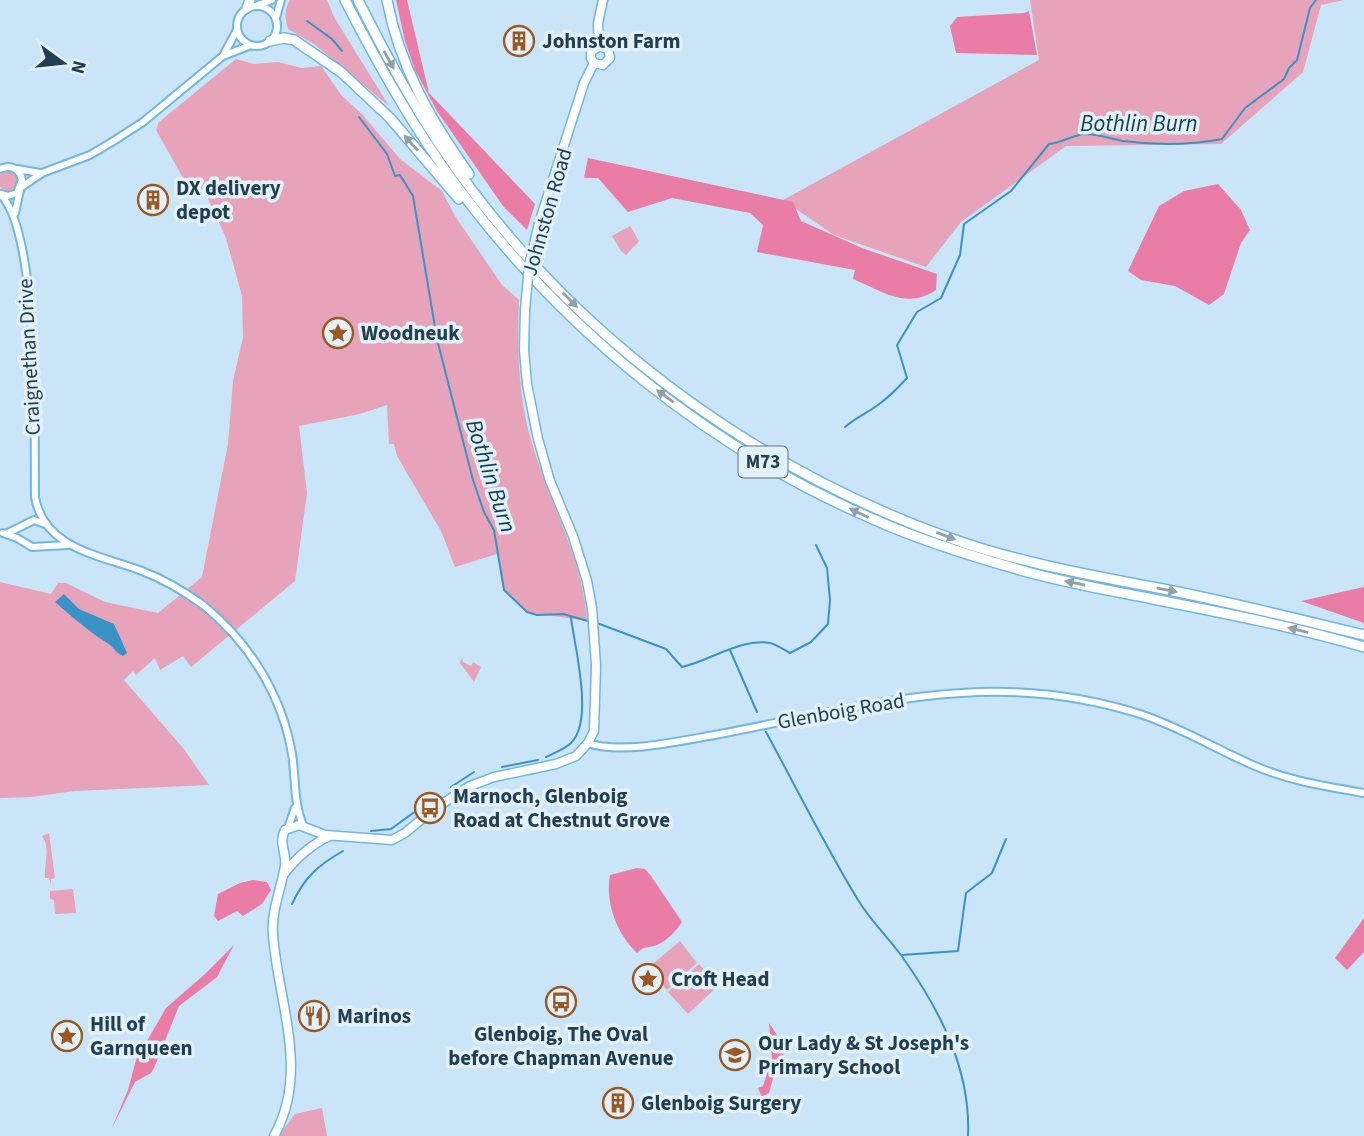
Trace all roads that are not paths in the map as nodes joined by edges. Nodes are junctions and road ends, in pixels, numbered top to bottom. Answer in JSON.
{"nodes":[{"id":1,"x":272,"y":0,"type":"edge"},
{"id":2,"x":281,"y":0,"type":"edge"},
{"id":3,"x":345,"y":0,"type":"edge"},
{"id":4,"x":358,"y":0,"type":"edge"},
{"id":5,"x":387,"y":0,"type":"edge"},
{"id":6,"x":603,"y":0,"type":"edge"},
{"id":7,"x":251,"y":5,"type":"edge"},
{"id":8,"x":276,"y":18,"type":"junction"},
{"id":9,"x":237,"y":29,"type":"junction"},
{"id":10,"x":270,"y":41,"type":"junction"},
{"id":11,"x":251,"y":45,"type":"junction"},
{"id":12,"x":599,"y":46,"type":"junction"},
{"id":13,"x":223,"y":56,"type":"junction"},
{"id":14,"x":594,"y":64,"type":"junction"},
{"id":15,"x":0,"y":169,"type":"edge"},
{"id":16,"x":17,"y":169,"type":"junction"},
{"id":17,"x":42,"y":173,"type":"junction"},
{"id":18,"x":20,"y":189,"type":"junction"},
{"id":19,"x":0,"y":194,"type":"edge"},
{"id":20,"x":15,"y":219,"type":"junction"},
{"id":21,"x":522,"y":267,"type":"junction"},
{"id":22,"x":539,"y":268,"type":"junction"},
{"id":23,"x":35,"y":497,"type":"junction"},
{"id":24,"x":26,"y":525,"type":"junction"},
{"id":25,"x":46,"y":526,"type":"junction"},
{"id":26,"x":25,"y":541,"type":"junction"},
{"id":27,"x":70,"y":545,"type":"junction"},
{"id":28,"x":41,"y":546,"type":"junction"},
{"id":29,"x":1364,"y":635,"type":"edge"},
{"id":30,"x":1364,"y":647,"type":"edge"},
{"id":31,"x":589,"y":743,"type":"junction"},
{"id":32,"x":1364,"y":793,"type":"edge"},
{"id":33,"x":296,"y":803,"type":"junction"},
{"id":34,"x":288,"y":828,"type":"junction"},
{"id":35,"x":306,"y":829,"type":"junction"},
{"id":36,"x":332,"y":836,"type":"junction"},
{"id":37,"x":310,"y":848,"type":"junction"},
{"id":38,"x":284,"y":849,"type":"junction"},
{"id":39,"x":301,"y":856,"type":"junction"},
{"id":40,"x":282,"y":876,"type":"junction"},
{"id":41,"x":274,"y":1136,"type":"edge"}],
"edges":[{"from":1,"to":7,"type":"street"},
{"from":2,"to":8,"type":"street"},
{"from":3,"to":21,"type":"highway","number":"M73"},
{"from":4,"to":22,"type":"highway","number":"M73","one_way":true},
{"from":5,"to":22,"type":"highway"},
{"from":6,"to":12,"type":"main road","name":"Johnston Road"},
{"from":7,"to":8,"type":"street"},
{"from":7,"to":9,"type":"street"},
{"from":8,"to":10,"type":"street"},
{"from":9,"to":11,"type":"street"},
{"from":9,"to":13,"type":"street"},
{"from":10,"to":11,"type":"street"},
{"from":21,"to":10,"type":"highway","one_way":true},
{"from":11,"to":13,"type":"street"},
{"from":12,"to":14,"type":"main road","name":"Johnston Road"},
{"from":12,"to":14,"type":"main road","name":"Johnston Road"},
{"from":13,"to":17,"type":"street"},
{"from":14,"to":31,"type":"main road","name":"Johnston Road","bridge":true},
{"from":15,"to":16,"type":"street"},
{"from":16,"to":17,"type":"street"},
{"from":16,"to":18,"type":"street","name":"Craignethan Drive"},
{"from":17,"to":18,"type":"street"},
{"from":18,"to":19,"type":"street"},
{"from":18,"to":20,"type":"street","name":"Craignethan Drive"},
{"from":19,"to":20,"type":"street","name":"Craignethan Drive"},
{"from":20,"to":23,"type":"street","name":"Craignethan Drive"},
{"from":30,"to":21,"type":"highway","number":"M73","one_way":true},
{"from":22,"to":29,"type":"highway","number":"M73","one_way":true},
{"from":23,"to":24,"type":"street","name":"Craignethan Drive"},
{"from":23,"to":25,"type":"street","name":"Craignethan Drive"},
{"from":24,"to":25,"type":"street"},
{"from":24,"to":26,"type":"street"},
{"from":24,"to":26,"type":"street"},
{"from":25,"to":27,"type":"street"},
{"from":25,"to":28,"type":"street"},
{"from":26,"to":28,"type":"street"},
{"from":27,"to":28,"type":"street"},
{"from":27,"to":33,"type":"street"},
{"from":31,"to":32,"type":"street","name":"Glenboig Road"},
{"from":31,"to":36,"type":"main road"},
{"from":33,"to":34,"type":"street"},
{"from":33,"to":35,"type":"street"},
{"from":34,"to":35,"type":"main road"},
{"from":34,"to":38,"type":"main road"},
{"from":35,"to":36,"type":"main road"},
{"from":35,"to":37,"type":"main road"},
{"from":36,"to":37,"type":"main road"},
{"from":37,"to":39,"type":"main road"},
{"from":38,"to":39,"type":"main road"},
{"from":38,"to":40,"type":"main road"},
{"from":39,"to":40,"type":"main road"},
{"from":40,"to":41,"type":"main road"}]}
